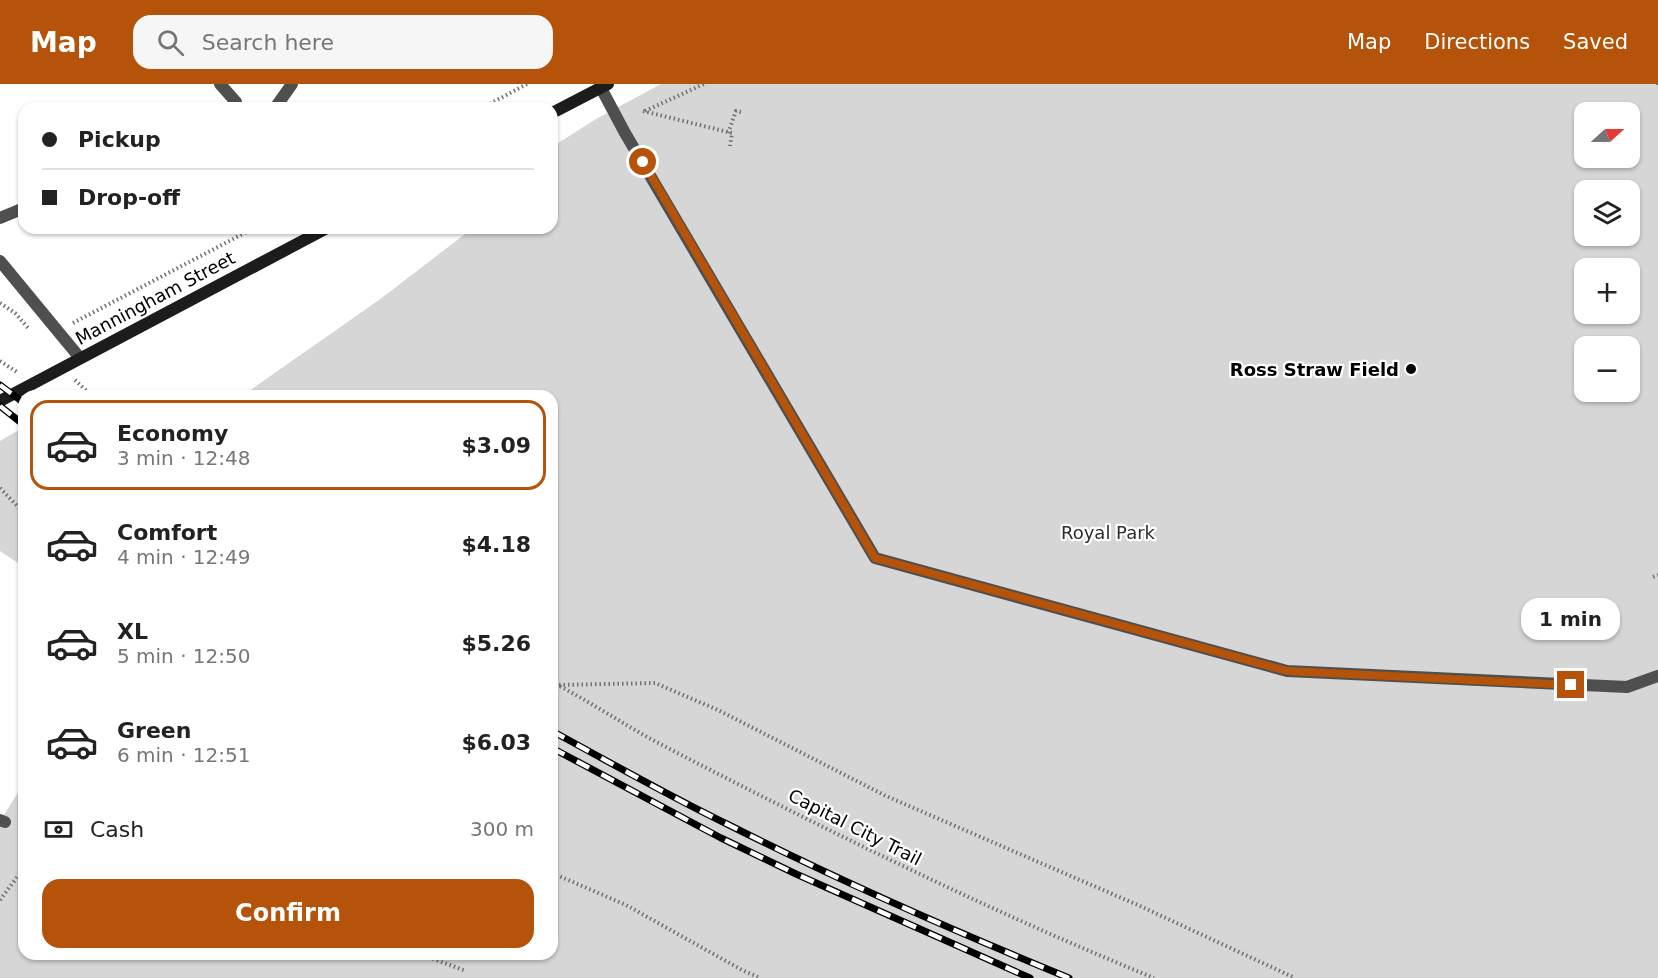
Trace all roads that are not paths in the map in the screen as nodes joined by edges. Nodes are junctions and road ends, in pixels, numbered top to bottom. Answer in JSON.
{"nodes":[{"id":1,"x":220,"y":84,"type":"edge"},
{"id":2,"x":292,"y":84,"type":"edge"},
{"id":3,"x":605,"y":86,"type":"edge"},
{"id":4,"x":236,"y":102,"type":"edge"},
{"id":5,"x":278,"y":102,"type":"edge"},
{"id":6,"x":558,"y":110,"type":"edge"},
{"id":7,"x":18,"y":210,"type":"edge"},
{"id":8,"x":0,"y":218,"type":"edge"},
{"id":9,"x":316,"y":234,"type":"edge"},
{"id":10,"x":0,"y":261,"type":"edge"},
{"id":11,"x":80,"y":358,"type":"junction"},
{"id":12,"x":20,"y":390,"type":"edge"},
{"id":13,"x":18,"y":391,"type":"edge"},
{"id":14,"x":0,"y":401,"type":"edge"},
{"id":15,"x":1658,"y":676,"type":"edge"}],
"edges":[{"from":1,"to":4,"type":"street"},
{"from":2,"to":5,"type":"street"},
{"from":3,"to":6,"type":"street"},
{"from":3,"to":15,"type":"street"},
{"from":7,"to":8,"type":"street"},
{"from":9,"to":11,"type":"street","name":"Manningham Street"},
{"from":10,"to":11,"type":"street"},
{"from":11,"to":12,"type":"street","name":"Manningham Street"},
{"from":13,"to":14,"type":"street","name":"Manningham Street"}]}
